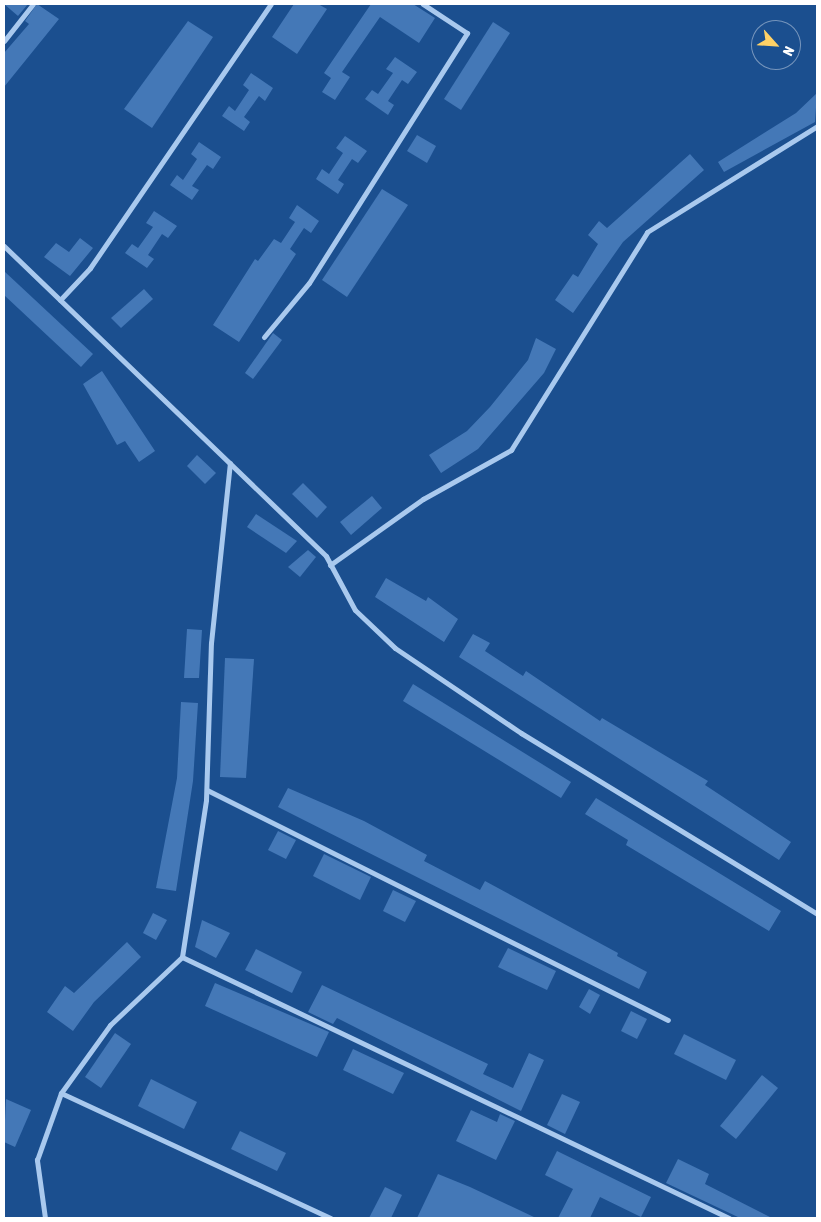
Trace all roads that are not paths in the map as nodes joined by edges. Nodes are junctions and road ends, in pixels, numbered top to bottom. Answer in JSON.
{"nodes":[{"id":1,"x":33,"y":4,"type":"edge"},
{"id":2,"x":271,"y":4,"type":"edge"},
{"id":3,"x":423,"y":4,"type":"edge"},
{"id":4,"x":4,"y":41,"type":"edge"},
{"id":5,"x":817,"y":126,"type":"edge"},
{"id":6,"x":4,"y":246,"type":"edge"},
{"id":7,"x":60,"y":300,"type":"junction"},
{"id":8,"x":264,"y":337,"type":"dead end"},
{"id":9,"x":230,"y":463,"type":"junction"},
{"id":10,"x":330,"y":565,"type":"junction"},
{"id":11,"x":207,"y":790,"type":"junction"},
{"id":12,"x":817,"y":914,"type":"edge"},
{"id":13,"x":182,"y":956,"type":"junction"},
{"id":14,"x":668,"y":1020,"type":"dead end"},
{"id":15,"x":61,"y":1093,"type":"junction"},
{"id":16,"x":45,"y":1218,"type":"edge"},
{"id":17,"x":330,"y":1218,"type":"edge"},
{"id":18,"x":729,"y":1218,"type":"edge"}],
"edges":[{"from":1,"to":4,"type":"street"},
{"from":2,"to":7,"type":"street"},
{"from":3,"to":8,"type":"street"},
{"from":5,"to":10,"type":"street"},
{"from":6,"to":7,"type":"street"},
{"from":7,"to":9,"type":"street"},
{"from":9,"to":10,"type":"street"},
{"from":9,"to":11,"type":"street"},
{"from":10,"to":12,"type":"street"},
{"from":11,"to":13,"type":"street"},
{"from":11,"to":14,"type":"street"},
{"from":13,"to":15,"type":"street"},
{"from":13,"to":18,"type":"street"},
{"from":15,"to":16,"type":"street"},
{"from":15,"to":17,"type":"street"}]}
